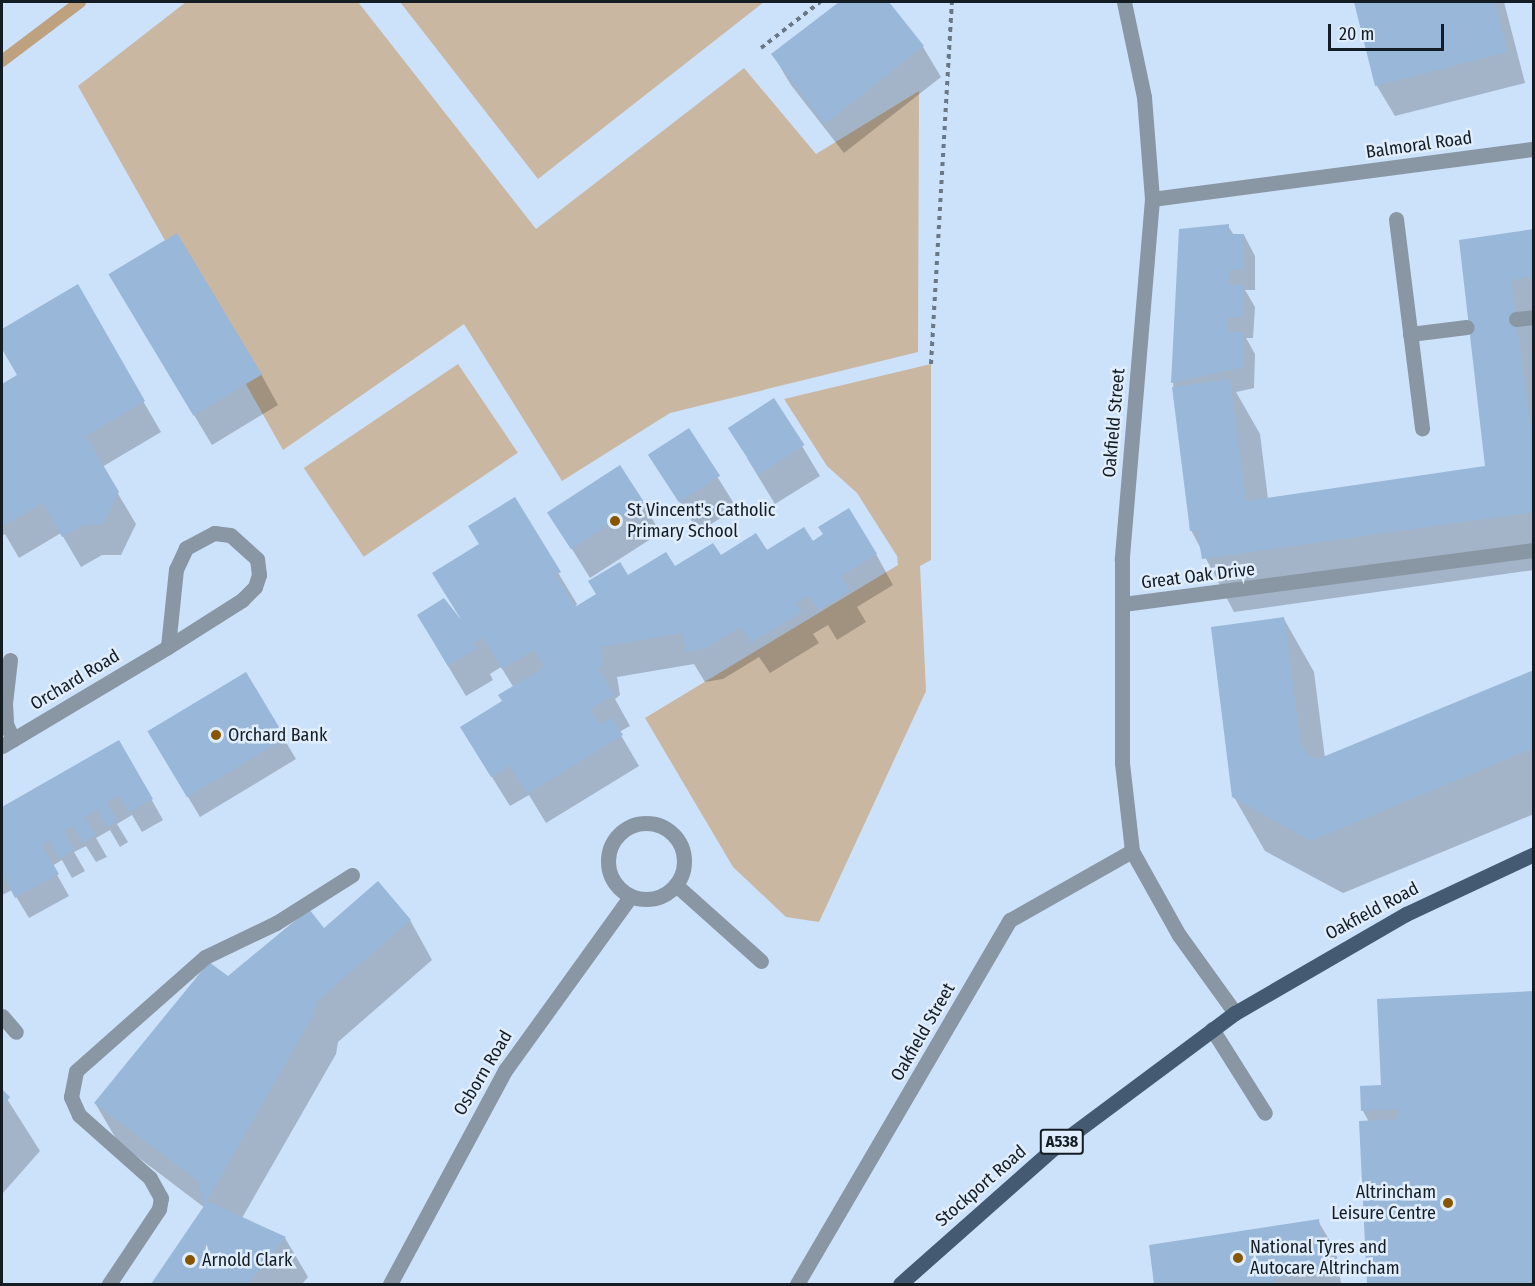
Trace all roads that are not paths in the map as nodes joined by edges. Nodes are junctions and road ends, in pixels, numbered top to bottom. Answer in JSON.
{"nodes":[{"id":1,"x":1124,"y":2,"type":"edge"},
{"id":2,"x":1533,"y":149,"type":"edge"},
{"id":3,"x":1152,"y":199,"type":"junction"},
{"id":4,"x":1395,"y":219,"type":"dead end"},
{"id":5,"x":1533,"y":317,"type":"edge"},
{"id":6,"x":1516,"y":319,"type":"dead end"},
{"id":7,"x":1467,"y":327,"type":"dead end"},
{"id":8,"x":1410,"y":334,"type":"junction"},
{"id":9,"x":1422,"y":428,"type":"dead end"},
{"id":10,"x":1533,"y":550,"type":"edge"},
{"id":11,"x":1123,"y":604,"type":"junction"},
{"id":12,"x":168,"y":647,"type":"junction"},
{"id":13,"x":10,"y":660,"type":"dead end"},
{"id":14,"x":7,"y":743,"type":"edge"},
{"id":15,"x":1132,"y":851,"type":"junction"},
{"id":16,"x":1533,"y":854,"type":"edge"},
{"id":17,"x":352,"y":875,"type":"dead end"},
{"id":18,"x":676,"y":885,"type":"junction"},
{"id":19,"x":631,"y":896,"type":"junction"},
{"id":20,"x":761,"y":961,"type":"dead end"},
{"id":21,"x":1235,"y":1013,"type":"junction"},
{"id":22,"x":2,"y":1016,"type":"edge"},
{"id":23,"x":1212,"y":1029,"type":"junction"},
{"id":24,"x":16,"y":1032,"type":"dead end"},
{"id":25,"x":1265,"y":1113,"type":"dead end"},
{"id":26,"x":109,"y":1284,"type":"edge"},
{"id":27,"x":390,"y":1284,"type":"edge"},
{"id":28,"x":796,"y":1284,"type":"edge"},
{"id":29,"x":900,"y":1284,"type":"edge"}],
"edges":[{"from":1,"to":3,"type":"street","name":"Oakfield Street"},
{"from":2,"to":3,"type":"street","name":"Balmoral Road"},
{"from":3,"to":11,"type":"street","name":"Oakfield Street"},
{"from":4,"to":8,"type":"street"},
{"from":5,"to":6,"type":"street"},
{"from":7,"to":8,"type":"street"},
{"from":8,"to":9,"type":"street"},
{"from":10,"to":11,"type":"street","name":"Great Oak Drive"},
{"from":11,"to":15,"type":"street","name":"Oakfield Street"},
{"from":12,"to":12,"type":"street","name":"Orchard Road"},
{"from":12,"to":14,"type":"street","name":"Orchard Road"},
{"from":13,"to":14,"type":"street"},
{"from":15,"to":21,"type":"street","name":"Oakfield Street"},
{"from":15,"to":28,"type":"street","name":"Oakfield Street"},
{"from":16,"to":21,"type":"main road","name":"Oakfield Road","number":"A538"},
{"from":17,"to":26,"type":"street"},
{"from":18,"to":19,"type":"street"},
{"from":18,"to":19,"type":"street"},
{"from":18,"to":20,"type":"street"},
{"from":19,"to":27,"type":"street","name":"Osborn Road"},
{"from":21,"to":23,"type":"main road","name":"Stockport Road","number":"A538"},
{"from":22,"to":24,"type":"street"},
{"from":23,"to":25,"type":"street"},
{"from":23,"to":29,"type":"main road","name":"Stockport Road","number":"A538"}]}
